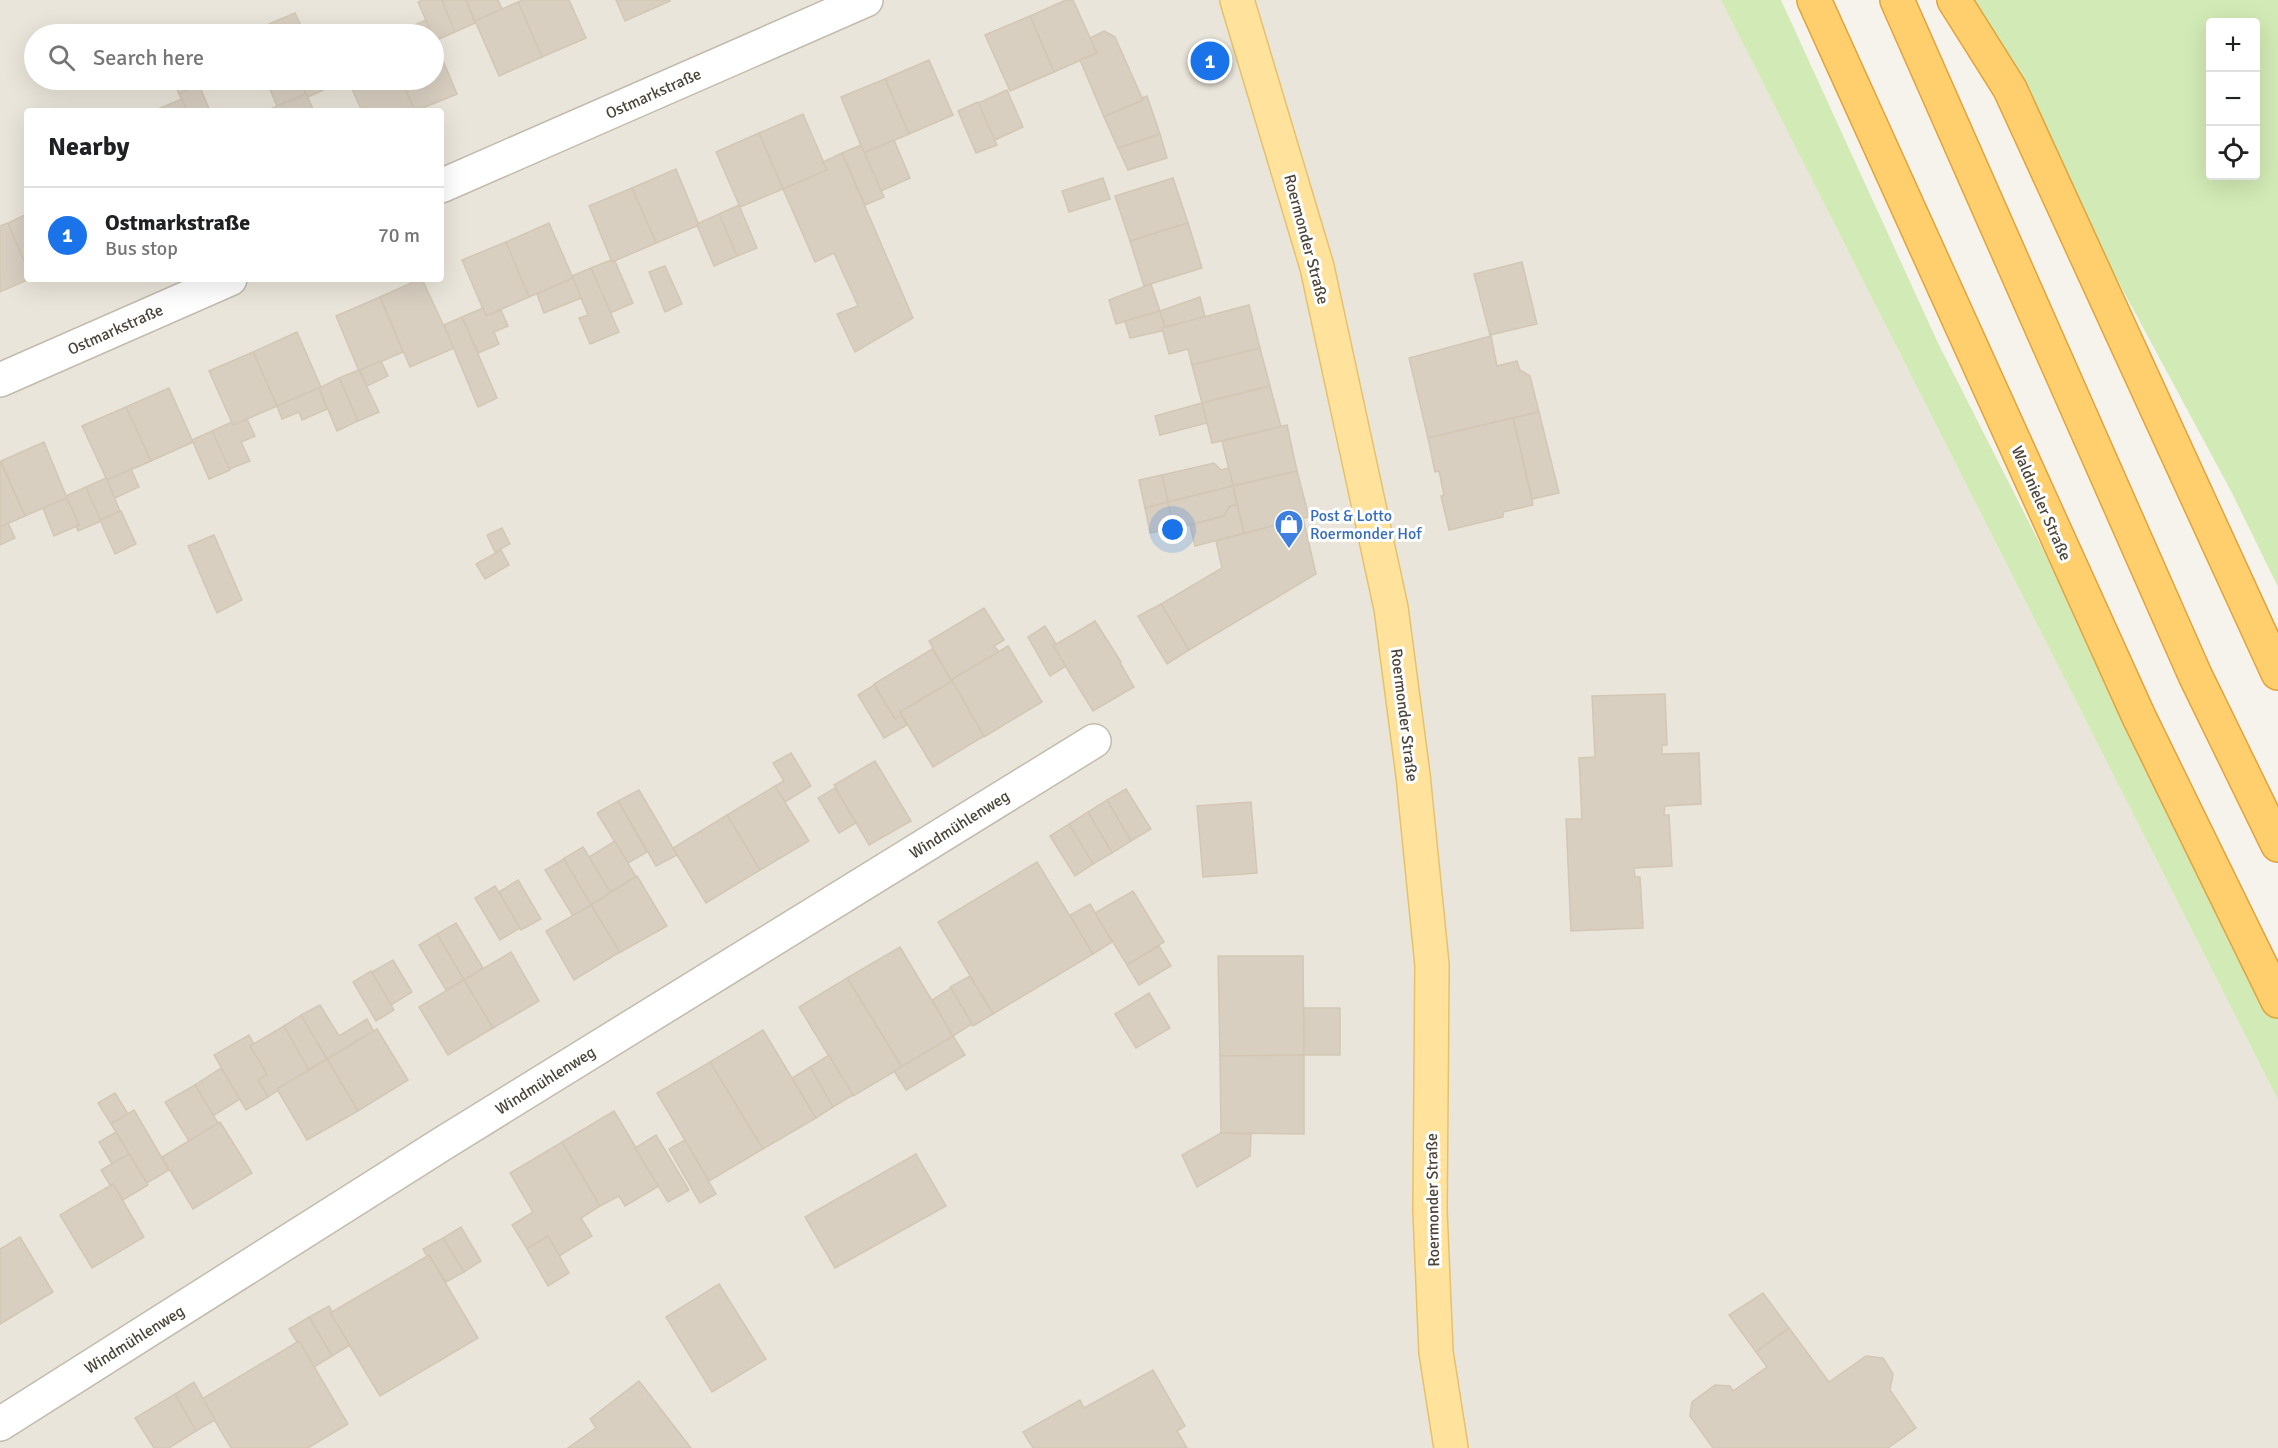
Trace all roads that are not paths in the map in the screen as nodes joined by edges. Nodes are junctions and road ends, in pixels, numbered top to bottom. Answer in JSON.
{"nodes":[{"id":1,"x":866,"y":0,"type":"edge"},
{"id":2,"x":1237,"y":0,"type":"edge"},
{"id":3,"x":1814,"y":0,"type":"edge"},
{"id":4,"x":1897,"y":0,"type":"edge"},
{"id":5,"x":1954,"y":0,"type":"edge"},
{"id":6,"x":444,"y":185,"type":"edge"},
{"id":7,"x":223,"y":282,"type":"edge"},
{"id":8,"x":0,"y":380,"type":"edge"},
{"id":9,"x":2278,"y":673,"type":"edge"},
{"id":10,"x":1094,"y":741,"type":"dead end"},
{"id":11,"x":2278,"y":845,"type":"edge"},
{"id":12,"x":2278,"y":1001,"type":"edge"},
{"id":13,"x":0,"y":1424,"type":"edge"},
{"id":14,"x":1451,"y":1448,"type":"edge"}],
"edges":[{"from":1,"to":6,"type":"street","name":"Ostmarkstraße"},
{"from":2,"to":14,"type":"main road","name":"Roermonder Straße"},
{"from":3,"to":12,"type":"highway","name":"Waldnieler Straße"},
{"from":4,"to":11,"type":"highway"},
{"from":5,"to":9,"type":"highway"},
{"from":7,"to":8,"type":"street","name":"Ostmarkstraße"},
{"from":10,"to":13,"type":"street","name":"Windmühlenweg"}]}
